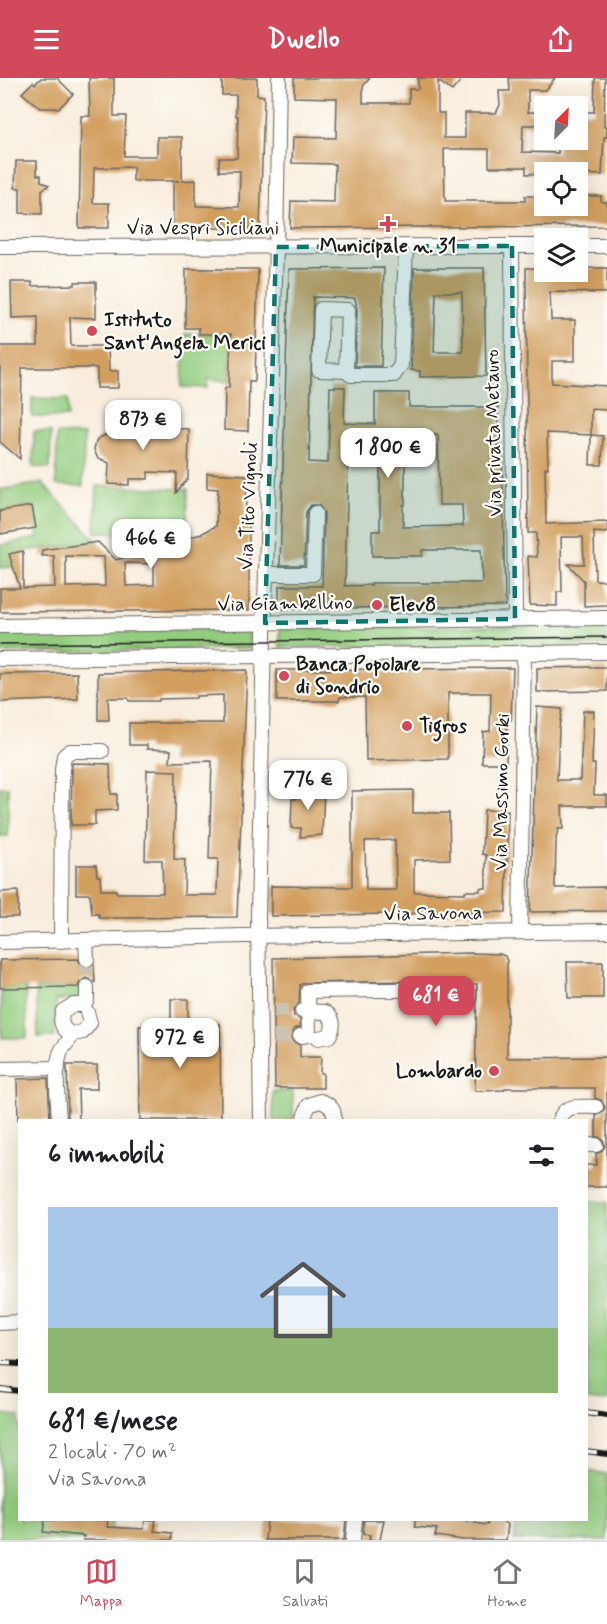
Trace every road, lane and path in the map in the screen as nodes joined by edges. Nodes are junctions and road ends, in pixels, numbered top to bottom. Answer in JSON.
{"nodes":[{"id":1,"x":279,"y":78,"type":"edge"},
{"id":2,"x":512,"y":246,"type":"junction"},
{"id":3,"x":534,"y":246,"type":"edge"},
{"id":4,"x":588,"y":246,"type":"edge"},
{"id":5,"x":607,"y":246,"type":"edge"},
{"id":6,"x":0,"y":247,"type":"edge"},
{"id":7,"x":276,"y":247,"type":"junction"},
{"id":8,"x":406,"y":247,"type":"junction"},
{"id":9,"x":348,"y":373,"type":"junction"},
{"id":10,"x":315,"y":513,"type":"dead end"},
{"id":11,"x":267,"y":574,"type":"junction"},
{"id":12,"x":607,"y":618,"type":"edge"},
{"id":13,"x":515,"y":619,"type":"junction"},
{"id":14,"x":265,"y":623,"type":"junction"},
{"id":15,"x":0,"y":626,"type":"edge"},
{"id":16,"x":524,"y":652,"type":"junction"},
{"id":17,"x":607,"y":652,"type":"edge"},
{"id":18,"x":264,"y":656,"type":"junction"},
{"id":19,"x":0,"y":659,"type":"edge"},
{"id":20,"x":102,"y":751,"type":"dead end"},
{"id":21,"x":607,"y":931,"type":"edge"},
{"id":22,"x":520,"y":932,"type":"junction"},
{"id":23,"x":259,"y":936,"type":"junction"},
{"id":24,"x":86,"y":940,"type":"junction"},
{"id":25,"x":62,"y":941,"type":"junction"},
{"id":26,"x":0,"y":942,"type":"edge"},
{"id":27,"x":87,"y":959,"type":"tunnel mouth"},
{"id":28,"x":87,"y":987,"type":"tunnel mouth"},
{"id":29,"x":461,"y":989,"type":"dead end"},
{"id":30,"x":260,"y":1011,"type":"junction"},
{"id":31,"x":274,"y":1011,"type":"tunnel mouth"},
{"id":32,"x":304,"y":1011,"type":"junction"},
{"id":33,"x":87,"y":1012,"type":"dead end"},
{"id":34,"x":72,"y":1034,"type":"junction"},
{"id":35,"x":260,"y":1036,"type":"junction"},
{"id":36,"x":300,"y":1036,"type":"dead end"},
{"id":37,"x":274,"y":1037,"type":"tunnel mouth"},
{"id":38,"x":318,"y":1038,"type":"dead end"},
{"id":39,"x":58,"y":1068,"type":"junction"},
{"id":40,"x":0,"y":1069,"type":"edge"},
{"id":41,"x":589,"y":1112,"type":"edge"},
{"id":42,"x":304,"y":1117,"type":"dead end"},
{"id":43,"x":59,"y":1119,"type":"edge"},
{"id":44,"x":261,"y":1119,"type":"edge"},
{"id":45,"x":334,"y":1119,"type":"edge"},
{"id":46,"x":560,"y":1119,"type":"edge"},
{"id":47,"x":18,"y":1322,"type":"edge"},
{"id":48,"x":0,"y":1323,"type":"edge"},
{"id":49,"x":356,"y":1521,"type":"edge"},
{"id":50,"x":353,"y":1540,"type":"edge"}],
"edges":[{"from":1,"to":7,"type":"street","name":"Via Tito Vignoli"},
{"from":2,"to":3,"type":"street","name":"Via Vespri Siciliani"},
{"from":2,"to":8,"type":"street","name":"Via Vespri Siciliani"},
{"from":2,"to":13,"type":"street","name":"Via privata Metauro"},
{"from":4,"to":5,"type":"street"},
{"from":6,"to":7,"type":"street","name":"Via Vespri Siciliani"},
{"from":7,"to":8,"type":"street","name":"Via Vespri Siciliani"},
{"from":7,"to":11,"type":"street","name":"Via Tito Vignoli"},
{"from":8,"to":9,"type":"street"},
{"from":9,"to":9,"type":"street"},
{"from":10,"to":11,"type":"street"},
{"from":11,"to":14,"type":"street","name":"Via Tito Vignoli"},
{"from":12,"to":13,"type":"street","name":"Via Giambellino"},
{"from":13,"to":14,"type":"street","name":"Via Giambellino"},
{"from":14,"to":15,"type":"street","name":"Via Giambellino"},
{"from":14,"to":18,"type":"street","name":"Via Tito Vignoli"},
{"from":16,"to":17,"type":"street"},
{"from":16,"to":18,"type":"street"},
{"from":16,"to":22,"type":"street","name":"Via Massimo Gorki"},
{"from":18,"to":19,"type":"street"},
{"from":18,"to":23,"type":"street","name":"Via Tito Vignoli"},
{"from":20,"to":25,"type":"street"},
{"from":21,"to":22,"type":"street","name":"Via Savona"},
{"from":22,"to":23,"type":"street","name":"Via Savona"},
{"from":23,"to":24,"type":"street","name":"Via Savona"},
{"from":23,"to":30,"type":"street"},
{"from":24,"to":25,"type":"street","name":"Via Savona"},
{"from":24,"to":27,"type":"street"},
{"from":25,"to":26,"type":"street","name":"Via Savona"},
{"from":28,"to":34,"type":"street"},
{"from":29,"to":32,"type":"street"},
{"from":30,"to":31,"type":"street"},
{"from":30,"to":35,"type":"street"},
{"from":32,"to":36,"type":"street"},
{"from":32,"to":38,"type":"street"},
{"from":33,"to":34,"type":"street"},
{"from":34,"to":39,"type":"street"},
{"from":35,"to":37,"type":"street"},
{"from":35,"to":44,"type":"street"},
{"from":39,"to":40,"type":"street"},
{"from":39,"to":43,"type":"street"},
{"from":41,"to":46,"type":"street"},
{"from":42,"to":45,"type":"street"},
{"from":47,"to":48,"type":"street"},
{"from":49,"to":50,"type":"street"}]}
